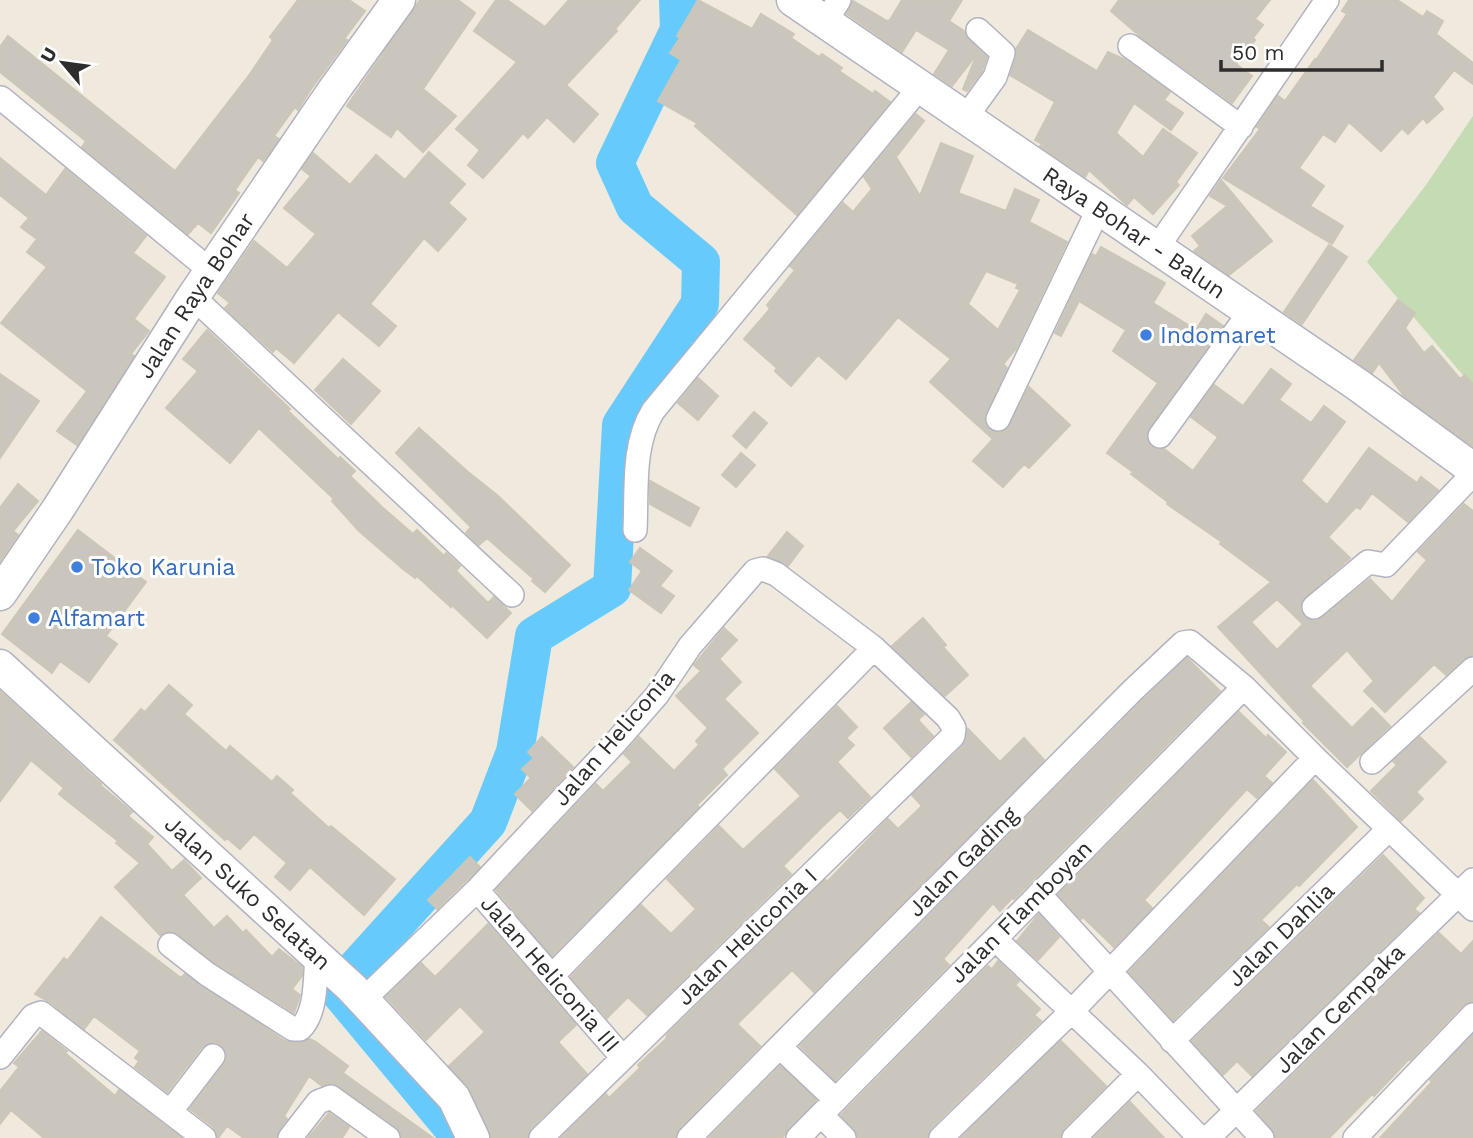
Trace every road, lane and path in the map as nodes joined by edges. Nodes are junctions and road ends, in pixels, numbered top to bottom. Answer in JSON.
{"nodes":[{"id":1,"x":399,"y":0,"type":"edge"},
{"id":2,"x":793,"y":0,"type":"edge"},
{"id":3,"x":1327,"y":0,"type":"edge"},
{"id":4,"x":832,"y":10,"type":"edge"},
{"id":5,"x":978,"y":30,"type":"dead end"},
{"id":6,"x":1130,"y":47,"type":"dead end"},
{"id":7,"x":921,"y":86,"type":"junction"},
{"id":8,"x":1,"y":98,"type":"edge"},
{"id":9,"x":966,"y":117,"type":"junction"},
{"id":10,"x":1241,"y":127,"type":"junction"},
{"id":11,"x":1099,"y":208,"type":"junction"},
{"id":12,"x":1157,"y":248,"type":"junction"},
{"id":13,"x":211,"y":271,"type":"junction"},
{"id":14,"x":193,"y":297,"type":"junction"},
{"id":15,"x":1250,"y":312,"type":"junction"},
{"id":16,"x":998,"y":419,"type":"dead end"},
{"id":17,"x":1160,"y":436,"type":"dead end"},
{"id":18,"x":1473,"y":471,"type":"edge"},
{"id":19,"x":635,"y":530,"type":"dead end"},
{"id":20,"x":0,"y":594,"type":"edge"},
{"id":21,"x":512,"y":595,"type":"dead end"},
{"id":22,"x":1314,"y":607,"type":"dead end"},
{"id":23,"x":874,"y":648,"type":"junction"},
{"id":24,"x":0,"y":666,"type":"edge"},
{"id":25,"x":1473,"y":669,"type":"edge"},
{"id":26,"x":1244,"y":687,"type":"junction"},
{"id":27,"x":1315,"y":758,"type":"junction"},
{"id":28,"x":1371,"y":762,"type":"dead end"},
{"id":29,"x":1389,"y":829,"type":"junction"},
{"id":30,"x":477,"y":890,"type":"junction"},
{"id":31,"x":1468,"y":891,"type":"edge"},
{"id":32,"x":1039,"y":894,"type":"junction"},
{"id":33,"x":995,"y":939,"type":"junction"},
{"id":34,"x":170,"y":945,"type":"dead end"},
{"id":35,"x":323,"y":960,"type":"junction"},
{"id":36,"x":1109,"y":971,"type":"junction"},
{"id":37,"x":552,"y":976,"type":"junction"},
{"id":38,"x":357,"y":994,"type":"junction"},
{"id":39,"x":1072,"y":1011,"type":"junction"},
{"id":40,"x":1473,"y":1015,"type":"edge"},
{"id":41,"x":1172,"y":1041,"type":"junction"},
{"id":42,"x":780,"y":1046,"type":"junction"},
{"id":43,"x":213,"y":1056,"type":"dead end"},
{"id":44,"x":0,"y":1057,"type":"edge"},
{"id":45,"x":623,"y":1058,"type":"junction"},
{"id":46,"x":1138,"y":1074,"type":"junction"},
{"id":47,"x":828,"y":1107,"type":"junction"},
{"id":48,"x":1237,"y":1111,"type":"junction"},
{"id":49,"x":170,"y":1112,"type":"junction"},
{"id":50,"x":204,"y":1138,"type":"edge"},
{"id":51,"x":290,"y":1138,"type":"edge"},
{"id":52,"x":388,"y":1138,"type":"edge"},
{"id":53,"x":472,"y":1138,"type":"edge"},
{"id":54,"x":541,"y":1138,"type":"edge"},
{"id":55,"x":689,"y":1138,"type":"edge"},
{"id":56,"x":798,"y":1138,"type":"edge"},
{"id":57,"x":844,"y":1138,"type":"edge"},
{"id":58,"x":941,"y":1138,"type":"edge"},
{"id":59,"x":1074,"y":1138,"type":"edge"},
{"id":60,"x":1200,"y":1138,"type":"edge"},
{"id":61,"x":1208,"y":1138,"type":"edge"},
{"id":62,"x":1262,"y":1138,"type":"edge"},
{"id":63,"x":1355,"y":1138,"type":"edge"}],
"edges":[{"from":1,"to":13,"type":"street","name":"Jalan Raya Bohar"},
{"from":2,"to":4,"type":"street","name":"Raya Bohar - Balun"},
{"from":3,"to":10,"type":"street"},
{"from":4,"to":7,"type":"street","name":"Raya Bohar - Balun"},
{"from":5,"to":9,"type":"street"},
{"from":6,"to":10,"type":"street"},
{"from":7,"to":9,"type":"street","name":"Raya Bohar - Balun"},
{"from":7,"to":19,"type":"street"},
{"from":8,"to":13,"type":"street"},
{"from":9,"to":11,"type":"street","name":"Raya Bohar - Balun"},
{"from":10,"to":12,"type":"street"},
{"from":11,"to":12,"type":"street","name":"Raya Bohar - Balun"},
{"from":11,"to":16,"type":"street"},
{"from":12,"to":15,"type":"street","name":"Raya Bohar - Balun"},
{"from":13,"to":14,"type":"street","name":"Jalan Raya Bohar"},
{"from":14,"to":20,"type":"street","name":"Jalan Raya Bohar"},
{"from":14,"to":21,"type":"street"},
{"from":15,"to":17,"type":"street"},
{"from":15,"to":18,"type":"street","name":"Raya Bohar - Balun"},
{"from":18,"to":22,"type":"street"},
{"from":23,"to":30,"type":"street","name":"Jalan Heliconia"},
{"from":23,"to":37,"type":"street"},
{"from":23,"to":45,"type":"street","name":"Jalan Heliconia I"},
{"from":24,"to":35,"type":"street","name":"Jalan Suko Selatan"},
{"from":25,"to":28,"type":"street"},
{"from":26,"to":27,"type":"street"},
{"from":26,"to":32,"type":"street","name":"Jalan Flamboyan"},
{"from":26,"to":42,"type":"street","name":"Jalan Gading"},
{"from":27,"to":29,"type":"street"},
{"from":27,"to":36,"type":"street"},
{"from":29,"to":31,"type":"street"},
{"from":29,"to":41,"type":"street","name":"Jalan Dahlia"},
{"from":30,"to":37,"type":"street","name":"Jalan Heliconia III"},
{"from":30,"to":38,"type":"street","name":"Jalan Heliconia"},
{"from":31,"to":48,"type":"street","name":"Jalan Cempaka"},
{"from":32,"to":33,"type":"street","name":"Jalan Flamboyan"},
{"from":32,"to":36,"type":"street"},
{"from":33,"to":39,"type":"street"},
{"from":33,"to":47,"type":"street","name":"Jalan Flamboyan"},
{"from":34,"to":35,"type":"street"},
{"from":35,"to":38,"type":"street","name":"Jalan Suko Selatan"},
{"from":36,"to":39,"type":"street"},
{"from":36,"to":41,"type":"street"},
{"from":37,"to":45,"type":"street","name":"Jalan Heliconia III"},
{"from":38,"to":53,"type":"street","name":"Jalan Suko Selatan"},
{"from":39,"to":46,"type":"street"},
{"from":39,"to":58,"type":"street"},
{"from":40,"to":63,"type":"street"},
{"from":41,"to":48,"type":"street"},
{"from":42,"to":47,"type":"street"},
{"from":42,"to":55,"type":"street","name":"Jalan Gading"},
{"from":43,"to":49,"type":"street"},
{"from":44,"to":49,"type":"street"},
{"from":45,"to":54,"type":"street","name":"Jalan Heliconia I"},
{"from":46,"to":59,"type":"street"},
{"from":46,"to":60,"type":"street"},
{"from":47,"to":56,"type":"street","name":"Jalan Flamboyan"},
{"from":47,"to":57,"type":"street"},
{"from":48,"to":61,"type":"street","name":"Jalan Cempaka"},
{"from":48,"to":62,"type":"street"},
{"from":49,"to":50,"type":"street"},
{"from":51,"to":52,"type":"street"}]}
